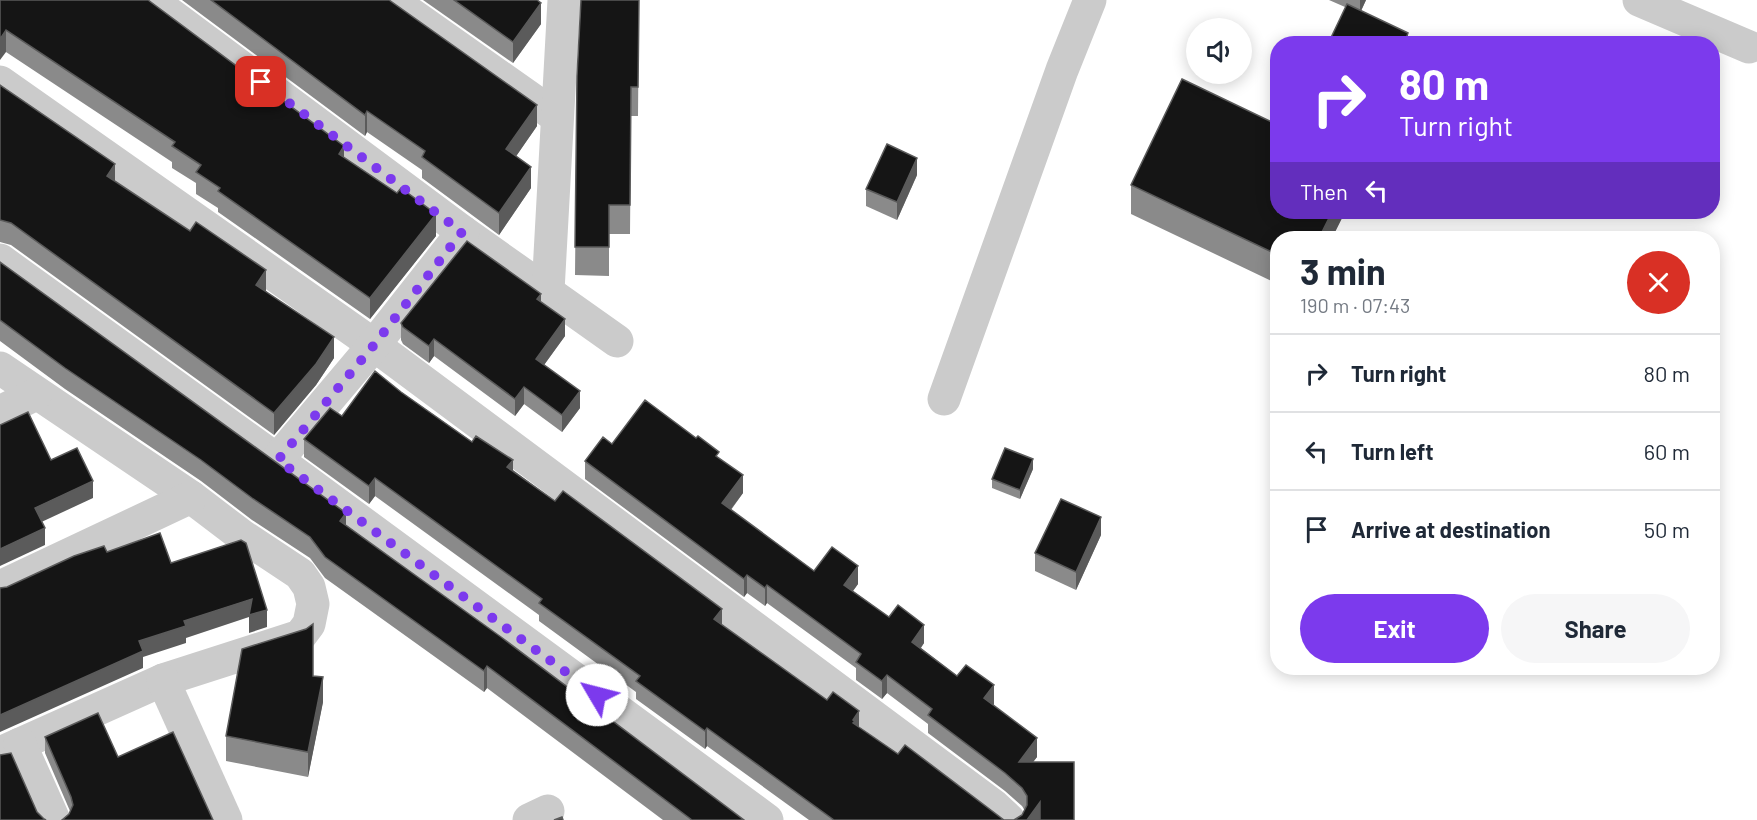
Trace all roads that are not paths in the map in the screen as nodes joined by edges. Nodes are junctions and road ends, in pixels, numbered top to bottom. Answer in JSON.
{"nodes":[{"id":1,"x":151,"y":0,"type":"edge"},
{"id":2,"x":391,"y":0,"type":"edge"},
{"id":3,"x":564,"y":0,"type":"edge"},
{"id":4,"x":1090,"y":0,"type":"edge"},
{"id":5,"x":1640,"y":0,"type":"edge"},
{"id":6,"x":1749,"y":48,"type":"dead end"},
{"id":7,"x":0,"y":82,"type":"edge"},
{"id":8,"x":557,"y":117,"type":"junction"},
{"id":9,"x":462,"y":232,"type":"junction"},
{"id":10,"x":0,"y":260,"type":"edge"},
{"id":11,"x":548,"y":291,"type":"junction"},
{"id":12,"x":617,"y":341,"type":"dead end"},
{"id":13,"x":374,"y":345,"type":"junction"},
{"id":14,"x":0,"y":368,"type":"edge"},
{"id":15,"x":36,"y":394,"type":"junction"},
{"id":16,"x":944,"y":399,"type":"dead end"},
{"id":17,"x":0,"y":412,"type":"edge"},
{"id":18,"x":278,"y":460,"type":"junction"},
{"id":19,"x":191,"y":497,"type":"junction"},
{"id":20,"x":0,"y":587,"type":"edge"},
{"id":21,"x":163,"y":680,"type":"junction"},
{"id":22,"x":10,"y":749,"type":"edge"},
{"id":23,"x":54,"y":820,"type":"edge"},
{"id":24,"x":226,"y":820,"type":"edge"},
{"id":25,"x":767,"y":820,"type":"edge"},
{"id":26,"x":1009,"y":820,"type":"edge"}],
"edges":[{"from":1,"to":9,"type":"street"},
{"from":2,"to":8,"type":"street"},
{"from":3,"to":8,"type":"street"},
{"from":4,"to":16,"type":"street"},
{"from":5,"to":6,"type":"street"},
{"from":7,"to":13,"type":"street"},
{"from":8,"to":11,"type":"street"},
{"from":9,"to":11,"type":"street"},
{"from":9,"to":13,"type":"street"},
{"from":10,"to":18,"type":"street"},
{"from":11,"to":12,"type":"street"},
{"from":13,"to":18,"type":"street"},
{"from":13,"to":26,"type":"street"},
{"from":14,"to":15,"type":"street"},
{"from":15,"to":17,"type":"street"},
{"from":15,"to":19,"type":"street"},
{"from":18,"to":25,"type":"street"},
{"from":19,"to":20,"type":"street"},
{"from":19,"to":21,"type":"street"},
{"from":21,"to":22,"type":"street"},
{"from":21,"to":24,"type":"street"},
{"from":22,"to":23,"type":"street"}]}
